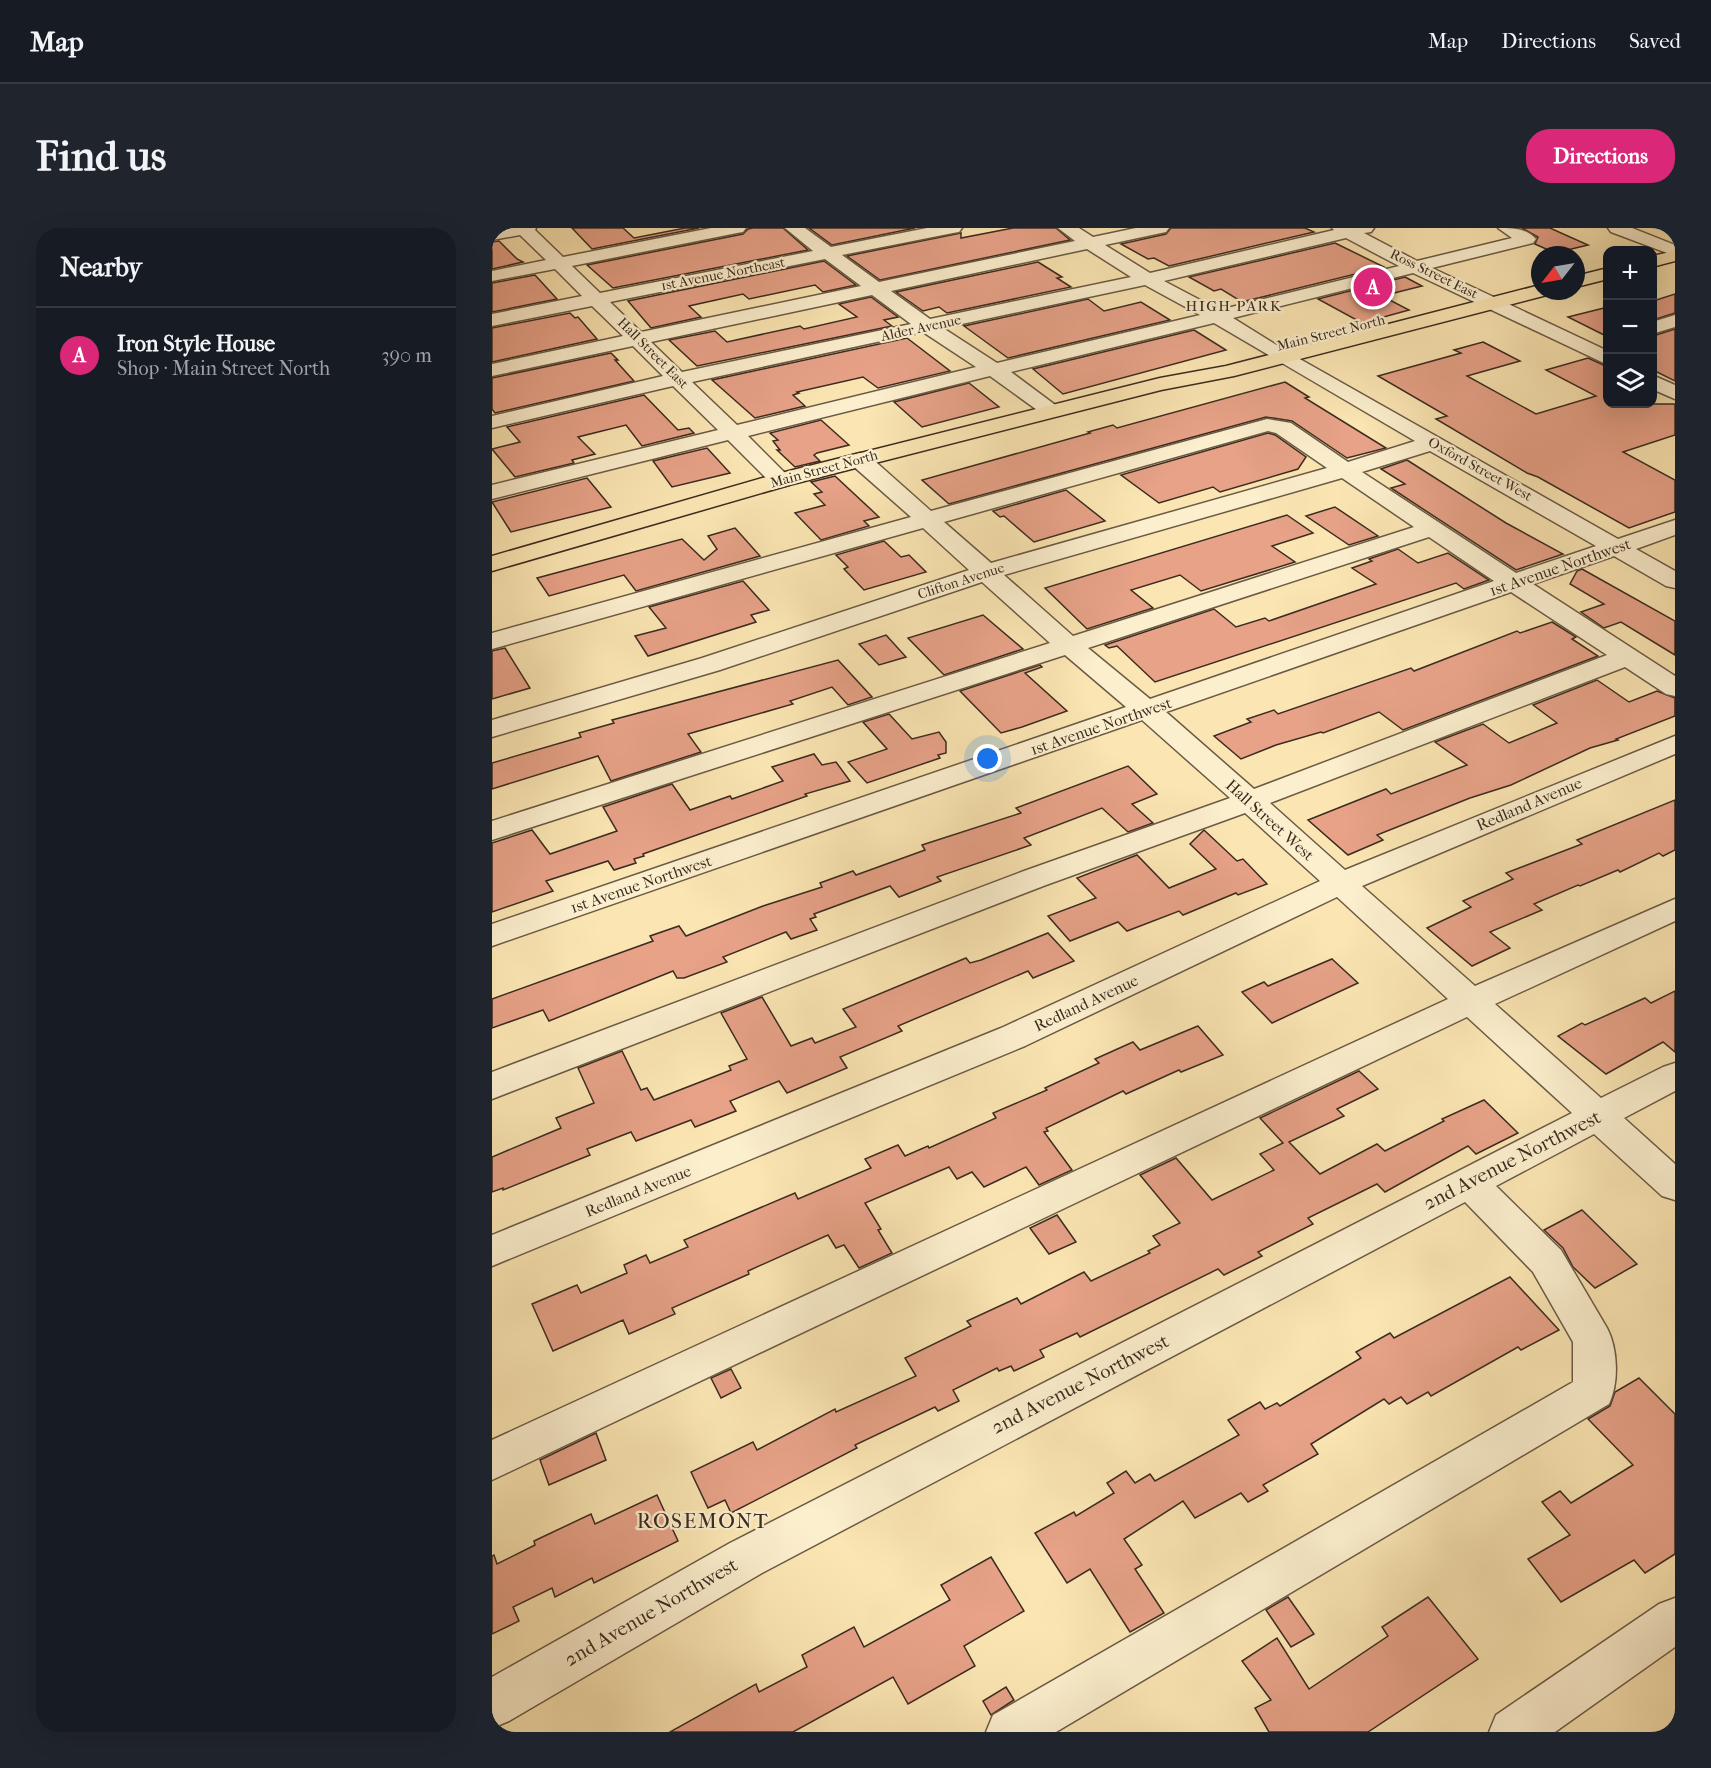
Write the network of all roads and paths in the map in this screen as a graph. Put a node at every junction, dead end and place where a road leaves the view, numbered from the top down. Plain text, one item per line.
1 (524, 228) edge
2 (737, 228) edge
3 (795, 228) edge
4 (953, 228) edge
5 (1067, 228) edge
6 (1160, 228) edge
7 (1507, 228) edge
8 (1617, 228) edge
9 (1352, 229) edge
10 (492, 235) edge
11 (1092, 243) junction
12 (1669, 250) edge
13 (827, 253) junction
14 (559, 263) junction
15 (1603, 264) edge
16 (1413, 266) junction
17 (1585, 269) edge
18 (1603, 274) edge
19 (492, 276) edge
20 (1147, 279) junction
21 (1585, 279) edge
22 (1531, 283) edge
23 (877, 289) junction
24 (1531, 292) edge
25 (598, 299) junction
26 (1486, 299) junction
27 (1216, 316) junction
28 (492, 320) edge
29 (1675, 321) edge
30 (928, 327) junction
31 (1657, 327) edge
32 (639, 339) junction
33 (1603, 341) edge
34 (1583, 347) junction
35 (1277, 353) junction
36 (1603, 357) edge
37 (993, 369) junction
38 (492, 370) edge
39 (678, 379) junction
40 (1657, 383) edge
41 (1675, 393) edge
42 (1051, 411) junction
43 (492, 422) edge
44 (734, 434) junction
45 (1432, 443) junction
46 (860, 460) junction
47 (1346, 470) junction
48 (781, 480) junction
49 (492, 492) edge
50 (927, 519) junction
51 (1675, 527) edge
52 (1431, 529) junction
53 (1618, 547) junction
54 (492, 564) edge
55 (987, 572) junction
56 (1675, 581) edge
57 (1517, 583) junction
58 (492, 641) edge
59 (1067, 644) junction
60 (1627, 657) junction
61 (1675, 688) edge
62 (1147, 710) junction
63 (492, 729) edge
64 (1675, 744) edge
65 (1250, 801) junction
66 (492, 831) edge
67 (1341, 883) junction
68 (1675, 909) edge
69 (492, 935) edge
70 (1470, 1002) junction
71 (1675, 1076) edge
72 (492, 1086) edge
73 (1596, 1116) junction
74 (1469, 1182) junction
75 (1675, 1186) edge
76 (492, 1251) edge
77 (492, 1461) edge
78 (1675, 1620) edge
79 (492, 1704) edge
80 (1010, 1732) edge
81 (1513, 1732) edge

1 - 10 street
1 - 14 street, Hall Street East
2 - 14 street
3 - 13 street
4 - 13 street, 1st Avenue Northeast
5 - 11 street, Oxford Street West
6 - 11 street
7 - 16 street
8 - 12 street
9 - 16 street, Ross Street East
9 - 20 street, Alder Avenue
11 - 20 street, Oxford Street West
11 - 23 street
13 - 23 street
13 - 25 street, 1st Avenue Northeast
14 - 19 street
14 - 25 street, Hall Street East
15 - 17 main road
16 - 26 street, Ross Street East
16 - 27 street
18 - 21 main road
20 - 27 street, Oxford Street West
20 - 30 street, Alder Avenue
22 - 26 main road, Main Street North
23 - 30 street
23 - 32 street
24 - 26 main road, Main Street North
25 - 28 street, 1st Avenue Northeast
25 - 32 street, Hall Street East
26 - 34 street, Ross Street East
26 - 35 main road, Main Street North
27 - 35 street, Oxford Street West
27 - 37 street
29 - 31 street
30 - 37 street
30 - 39 street, Alder Avenue
32 - 38 street
32 - 39 street, Hall Street East
33 - 34 street
34 - 36 street, Ross Street East
35 - 42 main road, Main Street North
35 - 45 street, Oxford Street West
37 - 42 street
37 - 44 street
39 - 43 street, Alder Avenue
39 - 44 street, Hall Street East
40 - 41 street
42 - 46 main road, Main Street North
44 - 48 street, Hall Street East
44 - 49 street
45 - 47 street, Clifton Avenue
45 - 53 street, Oxford Street West
46 - 48 main road, Main Street North
46 - 50 street, Hall Street West
47 - 50 street
47 - 52 street
47 - 55 street, Clifton Avenue
48 - 54 main road, Main Street North
50 - 55 street, Hall Street West
50 - 58 street
51 - 53 street, 1st Avenue Northwest
52 - 57 street
52 - 59 street
53 - 56 street, Oxford Street West
53 - 57 street, 1st Avenue Northwest
55 - 59 street, Hall Street West
55 - 63 street, Clifton Avenue
57 - 60 street
57 - 62 street, 1st Avenue Northwest
59 - 62 street, Hall Street West
59 - 66 street
60 - 61 street
60 - 65 street
62 - 65 street, Hall Street West
62 - 69 street, 1st Avenue Northwest
64 - 67 street, Redland Avenue
65 - 67 street, Hall Street West
65 - 72 street
67 - 70 street, Hall Street West
67 - 76 street, Redland Avenue
68 - 70 street
70 - 73 street, Hall Street West
70 - 77 street
71 - 73 street, 2nd Avenue Northwest
73 - 74 street, 2nd Avenue Northwest
73 - 75 street, Hall Street West
74 - 79 street, 2nd Avenue Northwest
74 - 80 street
78 - 81 street

